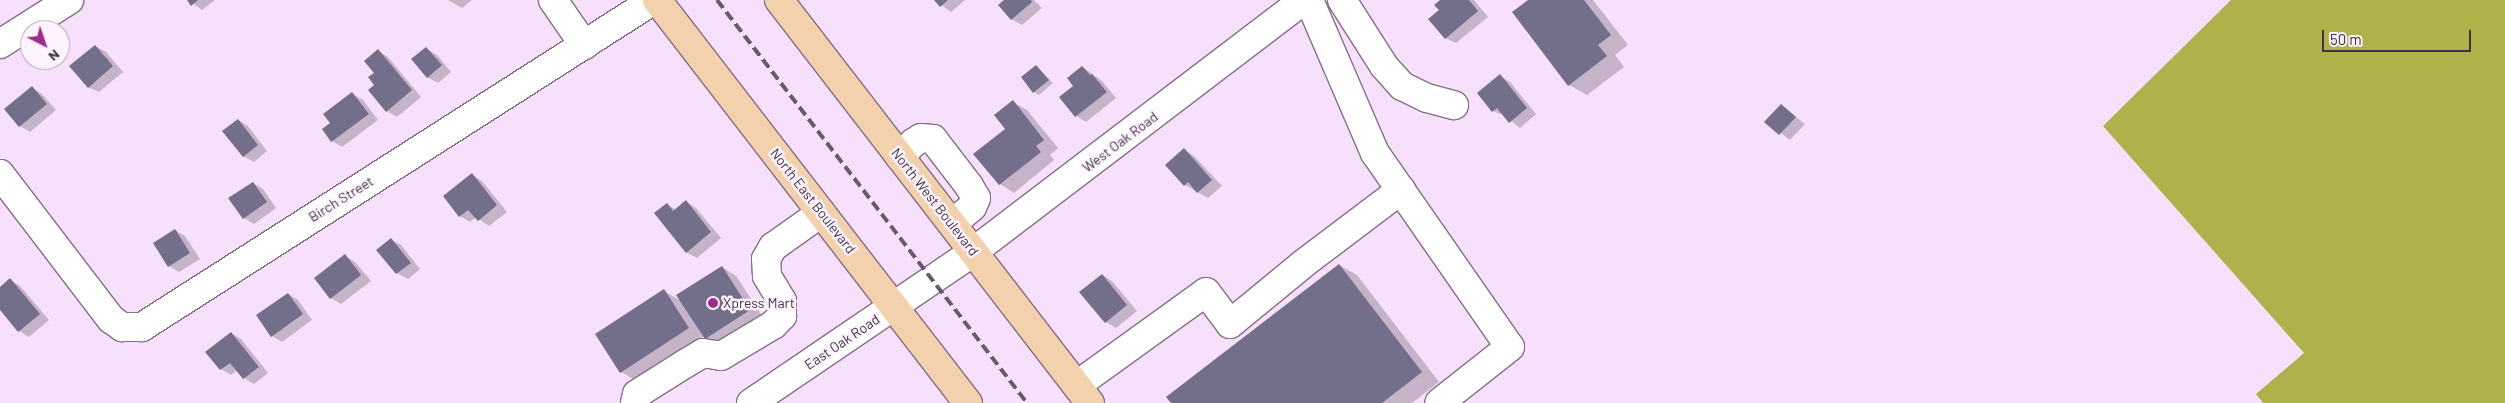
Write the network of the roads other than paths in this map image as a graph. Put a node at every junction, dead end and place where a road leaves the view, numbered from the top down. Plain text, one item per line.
1 (69, 0) edge
2 (553, 0) edge
3 (655, 0) edge
4 (781, 0) edge
5 (1304, 0) edge
6 (1309, 0) edge
7 (1342, 0) edge
8 (0, 44) edge
9 (584, 45) junction
10 (1454, 105) dead end
11 (900, 157) junction
12 (0, 174) edge
13 (1401, 190) junction
14 (822, 213) junction
15 (952, 224) junction
16 (973, 252) junction
17 (934, 280) joint
18 (894, 307) junction
19 (1084, 394) edge
20 (635, 403) edge
21 (751, 403) edge
22 (968, 403) edge
23 (1439, 403) edge

1 - 8 street
2 - 9 street
3 - 9 street, Birch Street
3 - 14 main road, North East Boulevard
4 - 11 main road, North West Boulevard
5 - 16 street, West Oak Road
6 - 13 street
7 - 10 street
9 - 12 street, Birch Street
11 - 15 main road, North West Boulevard
11 - 15 street
13 - 19 street
13 - 23 street
14 - 18 main road, North East Boulevard
14 - 20 street
15 - 16 main road, North West Boulevard
16 - 17 street, West Oak Road
16 - 19 main road, North West Boulevard
17 - 18 street, East Oak Road
18 - 21 street, East Oak Road
18 - 22 main road, North East Boulevard

